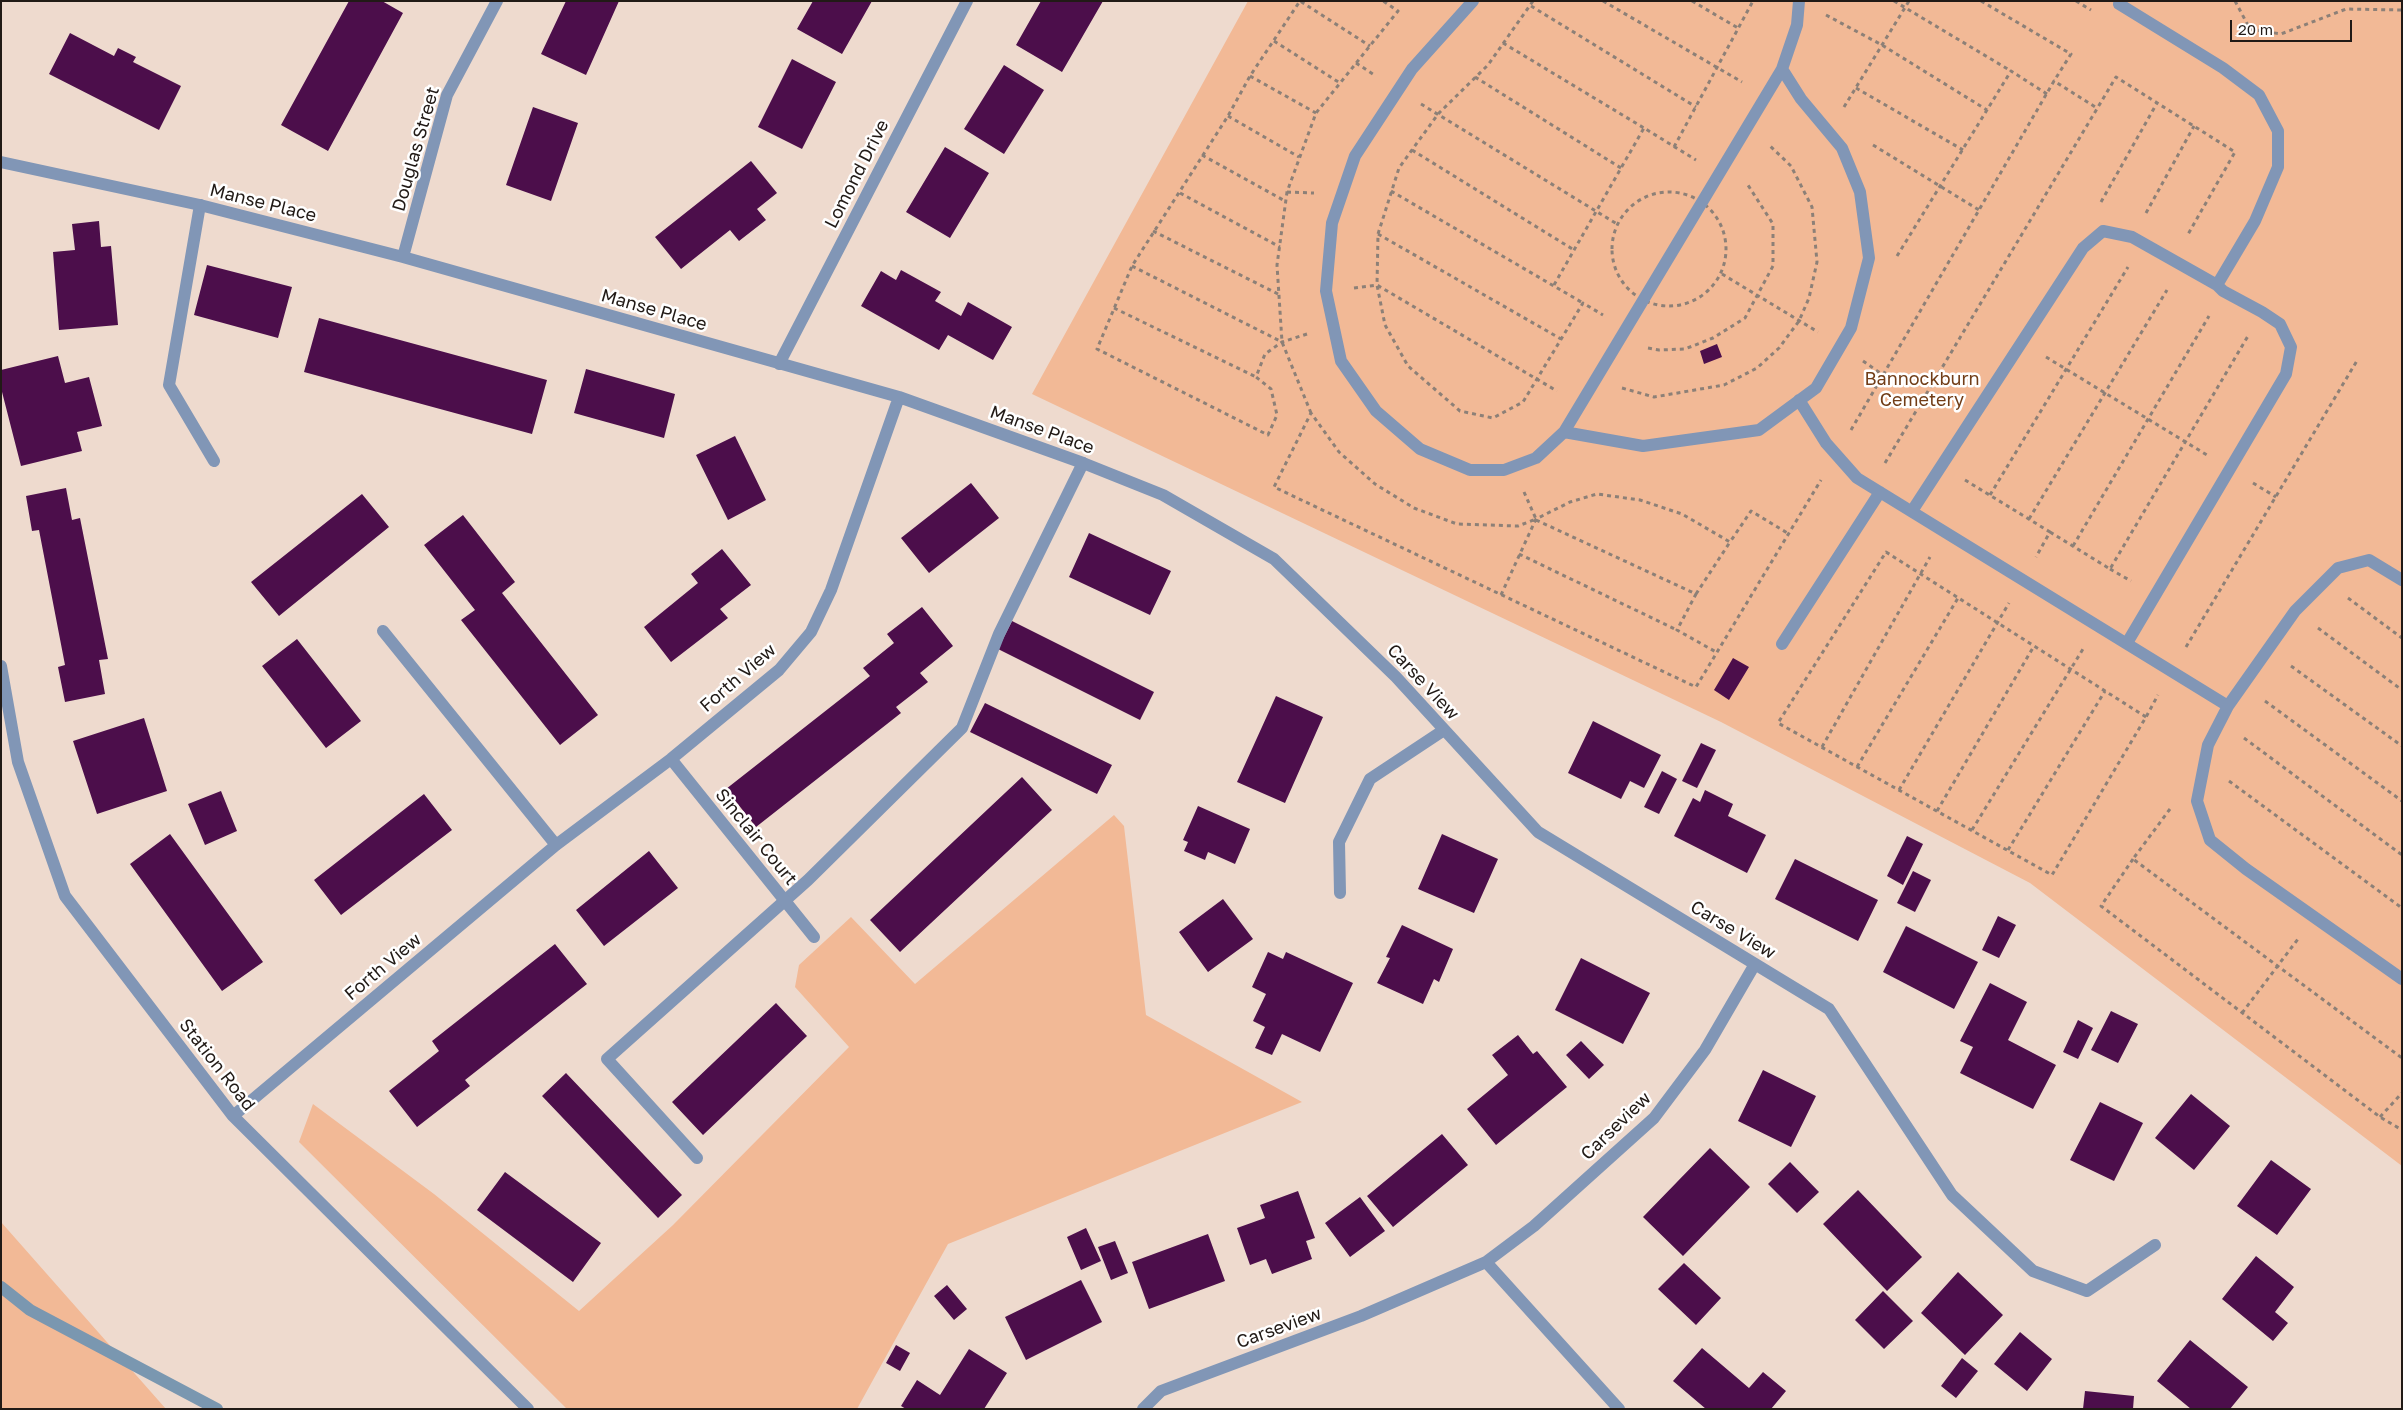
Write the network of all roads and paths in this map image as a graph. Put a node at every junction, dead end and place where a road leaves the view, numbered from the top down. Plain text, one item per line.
1 (497, 1) edge
2 (966, 1) edge
3 (1473, 1) edge
4 (1533, 1) edge
5 (1603, 1) edge
6 (1692, 1) edge
7 (1753, 1) edge
8 (1799, 1) edge
9 (1894, 1) edge
10 (1909, 1) edge
11 (1981, 1) edge
12 (2235, 1) edge
13 (2119, 4) dead end
14 (1531, 6) junction
15 (1904, 8) junction
16 (2402, 10) edge
17 (1824, 14) dead end
18 (1738, 28) junction
19 (1274, 41) junction
20 (1503, 43) junction
21 (1882, 45) junction
22 (1370, 46) dead end
23 (1356, 62) dead end
24 (1718, 68) junction
25 (1782, 69) junction
26 (2011, 71) junction
27 (1250, 76) junction
28 (1475, 77) junction
29 (2054, 80) dead end
30 (1340, 84) dead end
31 (1856, 88) junction
32 (1398, 91) junction
33 (2047, 94) dead end
34 (1766, 96) junction
35 (2157, 103) dead end
36 (1696, 107) junction
37 (1987, 110) junction
38 (1316, 113) dead end
39 (1438, 114) junction
40 (1228, 116) junction
41 (1749, 125) junction
42 (2194, 126) dead end
43 (1644, 128) junction
44 (1828, 132) junction
45 (1867, 142) dead end
46 (1674, 146) junction
47 (1412, 150) junction
48 (1963, 150) junction
49 (1202, 155) junction
50 (1300, 157) dead end
51 (1, 162) edge
52 (1726, 162) junction
53 (1621, 168) junction
54 (1719, 174) junction
55 (1940, 188) junction
56 (1392, 191) junction
57 (1180, 193) junction
58 (1285, 202) dead end
59 (200, 205) junction
60 (1979, 210) dead end
61 (1596, 212) junction
62 (1616, 224) dead end
63 (1153, 231) junction
64 (1378, 234) junction
65 (2094, 239) junction
66 (2137, 240) junction
67 (1280, 247) dead end
68 (1574, 250) junction
69 (403, 257) junction
70 (1896, 258) dead end
71 (1132, 266) junction
72 (2181, 266) junction
73 (1722, 274) dead end
74 (1377, 285) junction
75 (1554, 285) junction
76 (2220, 288) junction
77 (1326, 291) junction
78 (1280, 295) dead end
79 (1758, 296) junction
80 (1583, 303) junction
81 (1114, 308) junction
82 (2262, 312) junction
83 (1799, 320) junction
84 (1334, 326) junction
85 (1624, 332) junction
86 (1561, 339) junction
87 (1282, 342) junction
88 (2022, 342) junction
89 (1841, 346) junction
90 (2358, 360) dead end
91 (779, 364) junction
92 (2068, 370) junction
93 (1598, 376) junction
94 (1256, 377) junction
95 (1537, 379) junction
96 (2104, 393) junction
97 (899, 397) junction
98 (1799, 400) junction
99 (1580, 405) junction
100 (2148, 420) junction
101 (1564, 432) junction
102 (2185, 442) junction
103 (214, 461) dead end
104 (1083, 463) junction
105 (1941, 465) junction
106 (2230, 469) junction
107 (1880, 492) junction
108 (1990, 495) junction
109 (2276, 497) junction
110 (1912, 511) junction
111 (1536, 519) junction
112 (2029, 519) junction
113 (1945, 532) junction
114 (2050, 532) junction
115 (1789, 534) dead end
116 (1730, 542) junction
117 (2072, 546) junction
118 (1519, 554) junction
119 (1274, 559) joint
120 (1920, 574) junction
121 (2023, 580) junction
122 (2402, 580) edge
123 (2325, 582) junction
124 (1696, 594) junction
125 (1501, 595) dead end
126 (1958, 598) junction
127 (2295, 611) junction
128 (1998, 623) junction
129 (1677, 630) junction
130 (384, 631) dead end
131 (2402, 638) edge
132 (2127, 643) junction
133 (1782, 644) dead end
134 (2034, 646) junction
135 (2268, 649) junction
136 (1716, 652) dead end
137 (1, 666) edge
138 (2072, 670) junction
139 (2172, 671) junction
140 (2243, 685) junction
141 (2402, 690) edge
142 (2105, 691) junction
143 (2228, 706) junction
144 (2146, 716) junction
145 (2220, 721) junction
146 (1444, 730) junction
147 (2402, 746) edge
148 (1822, 747) junction
149 (671, 759) junction
150 (2205, 762) junction
151 (1857, 767) junction
152 (1899, 790) junction
153 (2402, 801) edge
154 (2172, 807) dead end
155 (1937, 811) junction
156 (1972, 830) junction
157 (556, 845) junction
158 (2008, 850) junction
159 (2402, 855) edge
160 (2133, 859) junction
161 (1340, 893) dead end
162 (785, 900) junction
163 (2402, 908) edge
164 (2314, 917) junction
165 (814, 937) dead end
166 (1755, 964) junction
167 (2278, 966) junction
168 (2402, 979) edge
169 (2242, 1013) junction
170 (2402, 1058) edge
171 (2402, 1093) edge
172 (233, 1116) junction
173 (2380, 1118) junction
174 (2402, 1130) edge
175 (697, 1158) dead end
176 (2155, 1244) dead end
177 (1486, 1262) junction
178 (528, 1409) edge
179 (1144, 1409) edge
180 (1619, 1409) edge

1 - 69 street, Douglas Street
2 - 91 street, Lomond Drive
3 - 32 street
4 - 14 path
5 - 24 path
6 - 18 path
7 - 18 path
8 - 25 street
9 - 15 path
10 - 15 path
11 - 29 path
12 - 16 path
13 - 76 street
14 - 20 path
14 - 36 path
15 - 21 path
15 - 26 path
17 - 21 path
18 - 24 path
19 - 22 path
19 - 27 path
19 - 30 path
20 - 28 path
20 - 43 path
21 - 31 path
21 - 37 path
23 - 32 path
24 - 34 path
24 - 36 path
25 - 34 street
25 - 44 street
26 - 33 path
26 - 37 path
27 - 38 path
27 - 40 path
28 - 39 path
28 - 53 path
31 - 44 path
31 - 48 path
32 - 39 path
32 - 77 street
34 - 41 street
35 - 65 path
36 - 46 path
37 - 48 path
39 - 47 path
39 - 61 path
40 - 49 path
40 - 50 path
41 - 52 street
41 - 83 path
42 - 66 path
43 - 46 path
43 - 53 path
44 - 89 street
45 - 55 path
46 - 54 path
47 - 56 path
47 - 68 path
48 - 55 path
49 - 57 path
49 - 58 path
51 - 59 street, Manse Place
52 - 54 street
52 - 79 path
53 - 61 path
54 - 85 street
55 - 60 path
55 - 70 path
56 - 64 path
56 - 75 path
57 - 63 path
57 - 67 path
59 - 69 street, Manse Place
59 - 103 street
61 - 62 path
61 - 68 path
63 - 71 path
63 - 78 path
64 - 74 path
64 - 86 path
65 - 66 street
65 - 88 street
66 - 72 street
66 - 92 path
68 - 75 path
69 - 91 street, Manse Place
71 - 81 path
71 - 87 path
72 - 76 street
72 - 96 path
73 - 79 path
74 - 77 path
74 - 95 path
74 - 95 path
75 - 80 path
76 - 82 street
76 - 100 path
77 - 84 street
79 - 83 path
79 - 85 path
80 - 85 path
80 - 86 path
81 - 94 path
81 - 94 path
82 - 102 path
82 - 106 street
83 - 89 path
83 - 93 path
84 - 87 path
84 - 101 street
85 - 93 street
86 - 95 path
87 - 94 path
88 - 92 path
88 - 105 street
89 - 98 street
90 - 109 path
91 - 97 street, Manse Place
92 - 96 path
92 - 108 path
93 - 99 street
95 - 99 path
96 - 100 path
96 - 112 path
97 - 104 street, Manse Place
97 - 149 street, Forth View
98 - 101 street
98 - 107 street
99 - 101 street
100 - 102 path
100 - 117 path
102 - 106 path
102 - 117 path
104 - 119 street, Manse Place
104 - 162 street
105 - 108 path
105 - 110 street
106 - 109 path
106 - 132 street
107 - 110 street
107 - 133 street
108 - 112 path
109 - 139 path
110 - 113 street
111 - 116 path
111 - 118 path
111 - 124 path
112 - 114 path
113 - 120 path
113 - 121 street
114 - 117 path
114 - 121 path
115 - 116 path
116 - 124 path
118 - 125 path
118 - 129 path
119 - 146 street, Carse View
120 - 126 path
120 - 148 path
120 - 148 path
121 - 128 path
121 - 132 street
122 - 123 street
123 - 127 street
123 - 131 path
124 - 129 path
126 - 128 path
126 - 151 path
127 - 135 street
127 - 141 path
128 - 134 path
128 - 152 path
129 - 136 path
130 - 157 street
132 - 139 street
134 - 138 path
134 - 155 path
135 - 140 street
135 - 147 path
137 - 172 street, Station Road
138 - 142 path
138 - 156 path
139 - 143 street
139 - 144 path
140 - 143 street
140 - 153 path
142 - 144 path
142 - 158 path
143 - 145 street
144 - 158 path
145 - 150 street
145 - 159 path
146 - 161 street
146 - 166 street, Carse View
148 - 151 path
149 - 157 street, Forth View
149 - 162 street, Sinclair Court
150 - 163 path
150 - 164 street
151 - 152 path
152 - 155 path
154 - 160 path
155 - 156 path
156 - 158 path
157 - 172 street, Forth View
160 - 167 path
160 - 169 path
162 - 165 street, Sinclair Court
162 - 175 street
164 - 167 path
164 - 168 street
166 - 176 street, Carse View
166 - 177 street, Carseview
167 - 169 path
167 - 170 path
169 - 173 path
171 - 173 path
172 - 178 street, Station Road
173 - 174 path
177 - 179 street, Carseview
177 - 180 street

